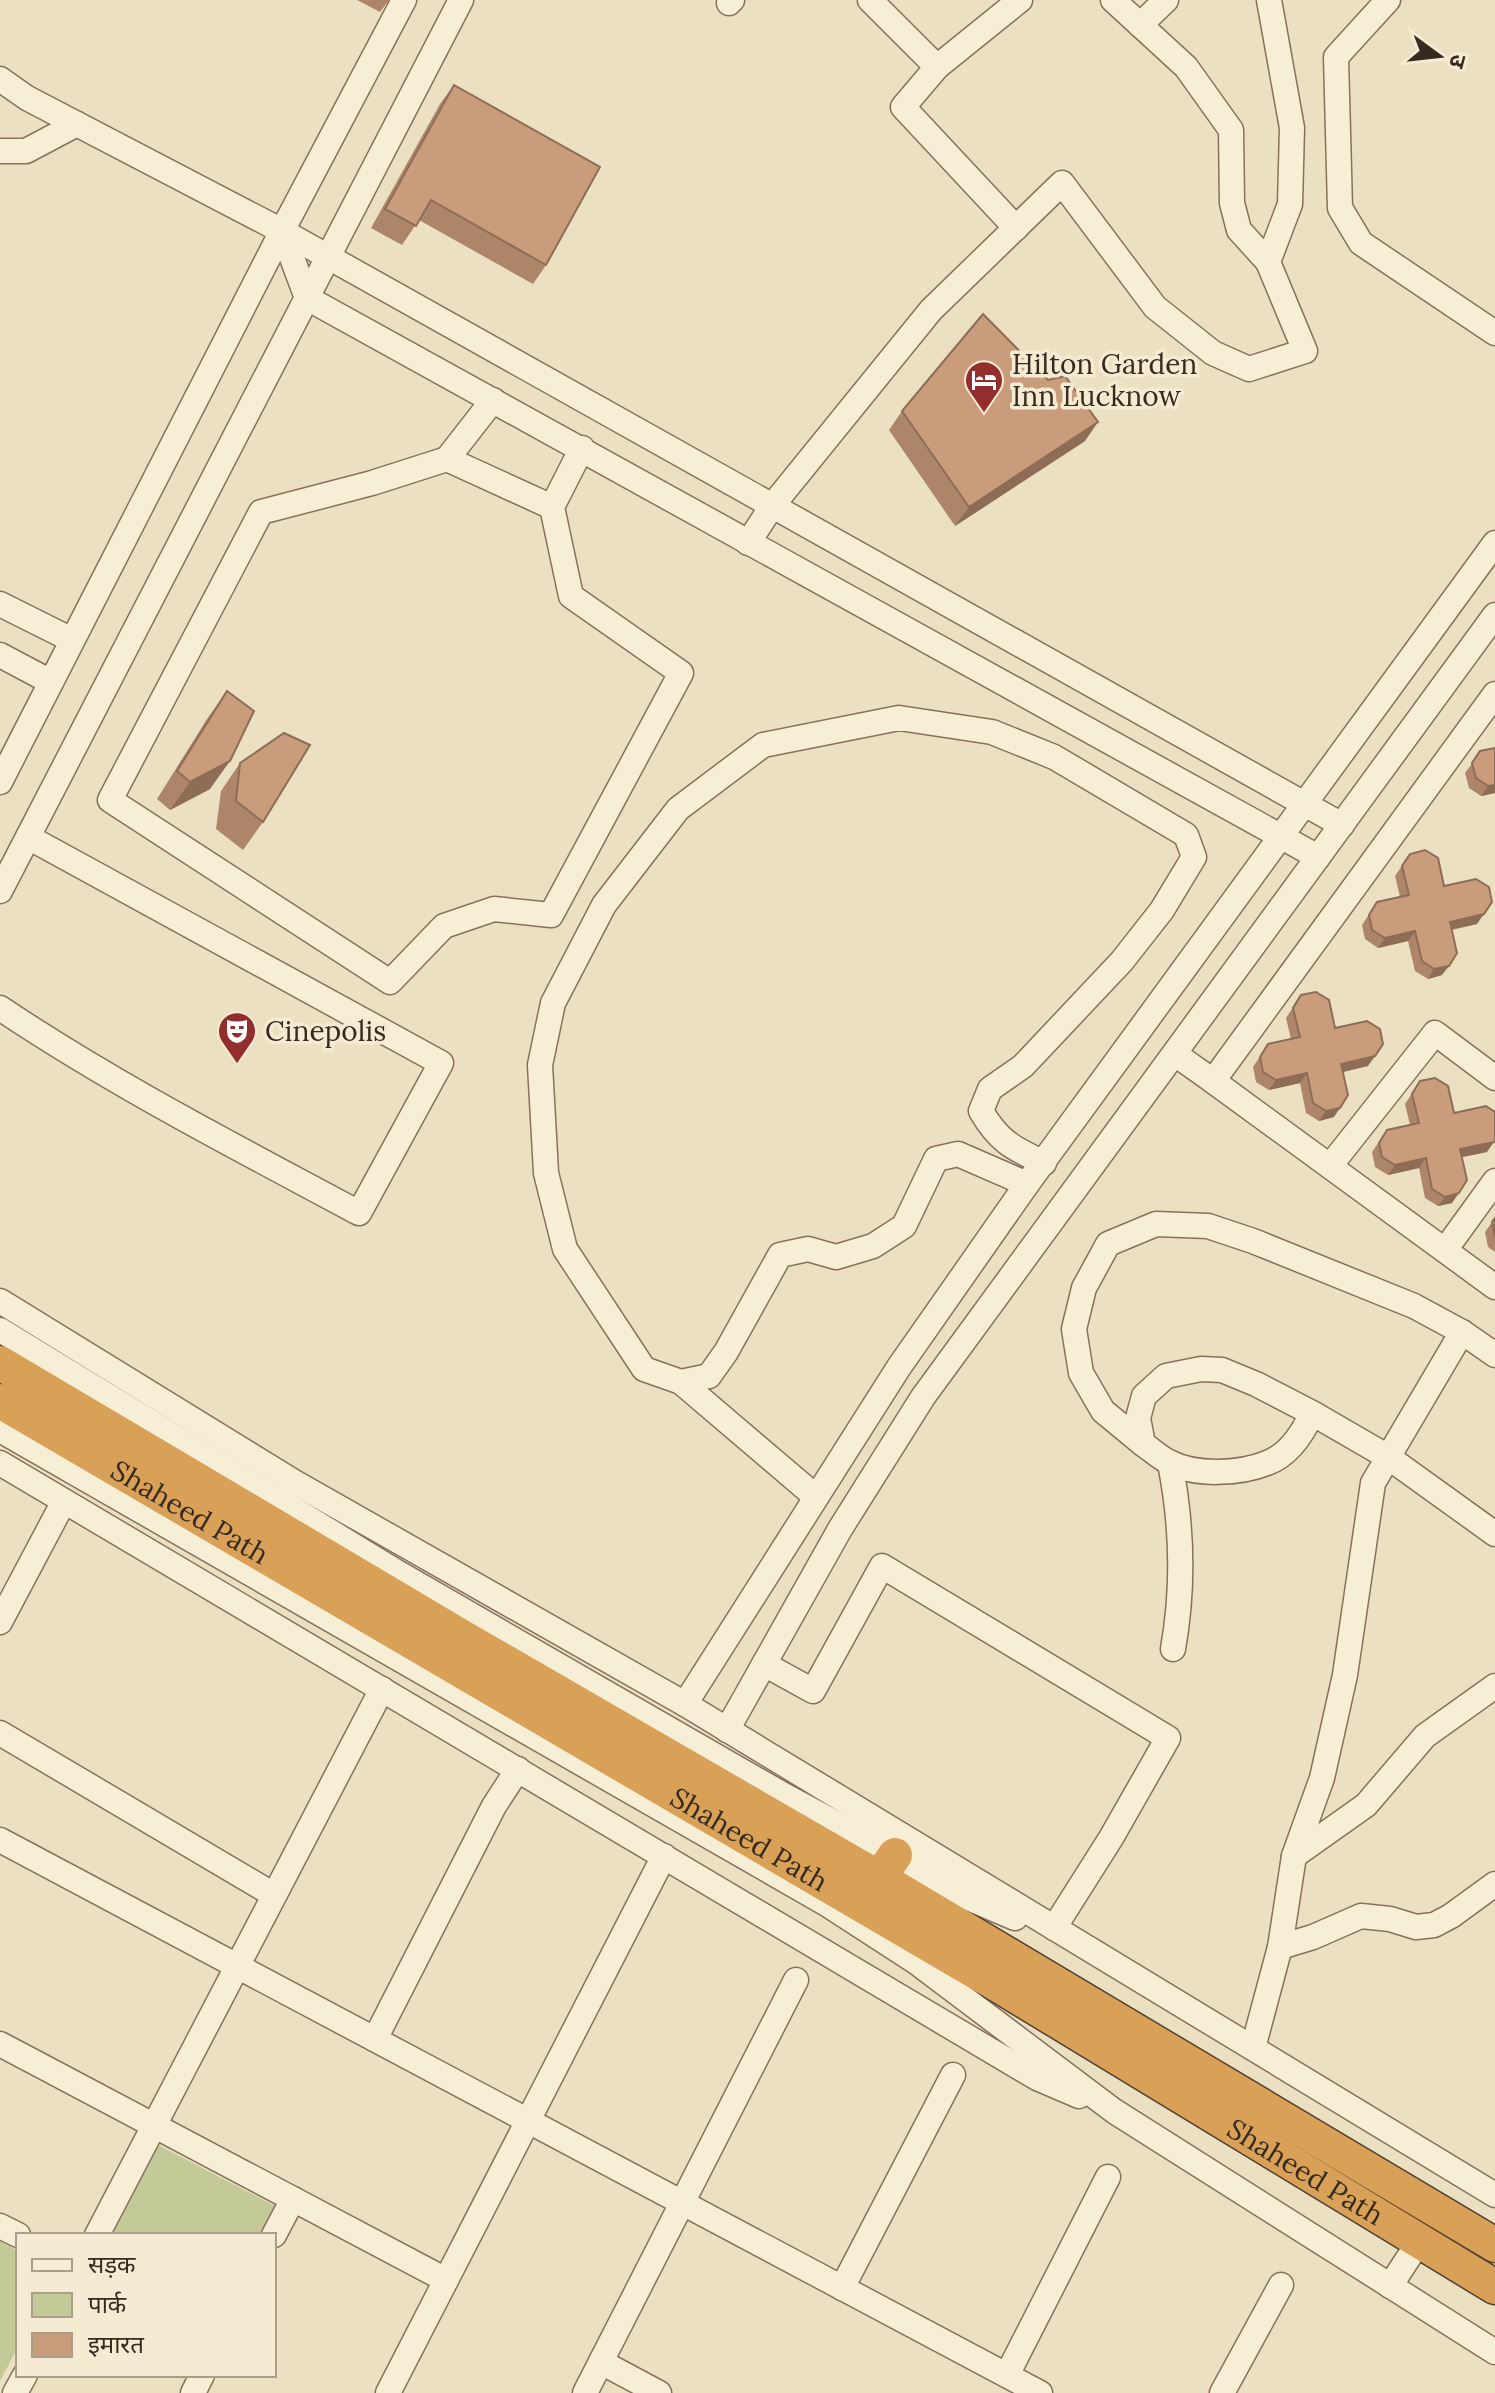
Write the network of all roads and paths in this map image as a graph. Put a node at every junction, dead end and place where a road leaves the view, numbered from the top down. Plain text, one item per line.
1 (404, 0) edge
2 (461, 0) edge
3 (870, 0) edge
4 (1020, 0) edge
5 (1113, 0) edge
6 (1166, 0) edge
7 (1269, 0) edge
8 (1388, 0) edge
9 (1140, 25) junction
10 (937, 67) junction
11 (0, 79) edge
12 (77, 124) junction
13 (0, 151) edge
14 (1016, 228) junction
15 (282, 231) junction
16 (328, 257) junction
17 (1268, 262) junction
18 (307, 298) junction
19 (1495, 333) edge
20 (493, 400) junction
21 (582, 448) junction
22 (447, 459) junction
23 (772, 506) junction
24 (552, 507) junction
25 (748, 543) junction
26 (1495, 543) edge
27 (0, 604) edge
28 (1495, 615) edge
29 (72, 640) junction
30 (1487, 643) edge
31 (0, 655) edge
32 (51, 682) junction
33 (1495, 694) edge
34 (0, 782) edge
35 (1304, 804) junction
36 (1342, 825) junction
37 (1281, 836) junction
38 (28, 837) junction
39 (1318, 857) junction
40 (0, 891) edge
41 (0, 1008) edge
42 (1175, 1054) junction
43 (1495, 1078) edge
44 (1213, 1081) junction
45 (1044, 1163) junction
46 (1330, 1166) junction
47 (1495, 1181) edge
48 (1027, 1184) junction
49 (1445, 1250) junction
50 (1495, 1287) edge
51 (0, 1301) edge
52 (0, 1330) edge
53 (1462, 1332) junction
54 (1495, 1355) edge
55 (0, 1363) edge
56 (681, 1382) junction
57 (0, 1401) edge
58 (1312, 1413) junction
59 (0, 1430) edge
60 (1143, 1444) junction
61 (1388, 1457) junction
62 (0, 1463) edge
63 (1170, 1463) junction
64 (816, 1497) junction
65 (63, 1503) junction
66 (1495, 1534) edge
67 (0, 1622) edge
68 (1173, 1649) dead end
69 (764, 1664) junction
70 (1495, 1686) edge
71 (382, 1689) junction
72 (685, 1704) junction
73 (727, 1730) junction
74 (0, 1733) edge
75 (518, 1769) junction
76 (0, 1840) edge
77 (744, 1847) junction
78 (664, 1856) junction
79 (1294, 1856) junction
80 (887, 1867) junction
81 (1495, 1884) edge
82 (274, 1895) junction
83 (1054, 1928) junction
84 (1280, 1947) junction
85 (1096, 1953) junction
86 (905, 1955) junction
87 (238, 1966) junction
88 (796, 1980) dead end
89 (886, 1988) junction
90 (375, 2039) junction
91 (0, 2044) edge
92 (1253, 2048) junction
93 (953, 2075) dead end
94 (1114, 2111) junction
95 (528, 2120) junction
96 (154, 2126) junction
97 (1108, 2177) dead end
98 (1495, 2195) edge
99 (293, 2199) junction
100 (682, 2202) junction
101 (98, 2233) edge
102 (275, 2233) edge
103 (1495, 2245) edge
104 (1411, 2254) dead end
105 (446, 2280) junction
106 (1281, 2285) dead end
107 (1390, 2286) junction
108 (1495, 2287) edge
109 (842, 2288) junction
110 (1495, 2352) edge
111 (601, 2362) junction
112 (1007, 2375) junction
113 (388, 2393) edge
114 (585, 2393) edge
115 (659, 2393) edge
116 (1040, 2393) edge
117 (1222, 2393) edge

1 - 15 street
2 - 16 street
3 - 10 street
4 - 10 street
5 - 9 street
6 - 9 street
7 - 17 street
8 - 19 street
9 - 17 street
10 - 14 street
11 - 12 street
12 - 13 street
12 - 15 street
14 - 17 street
14 - 23 street
15 - 16 street
15 - 18 street
15 - 29 street
16 - 18 street
16 - 23 street
18 - 20 street
18 - 38 street
20 - 21 street
20 - 22 street
21 - 24 street
21 - 25 street
22 - 24 street
22 - 24 street
23 - 25 street
23 - 35 street
25 - 37 street
26 - 35 street
27 - 29 street
28 - 30 street
29 - 32 street
30 - 36 street
31 - 32 street
32 - 34 street
33 - 44 street
35 - 36 street
35 - 37 street
36 - 39 street
37 - 39 street
37 - 45 street
38 - 40 street
38 - 41 street
39 - 42 street
42 - 44 street
42 - 69 street
43 - 46 street
44 - 46 street
45 - 48 street
45 - 56 street
46 - 49 street
47 - 49 street
48 - 56 street
48 - 64 street
49 - 50 street
51 - 72 street
52 - 80 street
53 - 54 street
53 - 60 street
53 - 61 street
55 - 80 highway, Shaheed Path
56 - 64 street
57 - 77 highway, Shaheed Path
58 - 60 street
58 - 61 street
58 - 63 street
59 - 77 street
60 - 63 street
61 - 66 street
61 - 79 street
62 - 65 street
63 - 68 street
64 - 72 street
65 - 67 street
65 - 71 street
69 - 73 street
69 - 83 street
70 - 79 street
71 - 75 street
71 - 82 street
72 - 73 street
73 - 83 street
74 - 82 street
75 - 78 street
75 - 90 street
76 - 87 street
77 - 86 street
77 - 108 highway, Shaheed Path
78 - 89 street
78 - 95 street
79 - 84 street
80 - 85 street
80 - 103 highway, Shaheed Path
81 - 84 street
82 - 87 street
83 - 85 street
84 - 92 street
85 - 92 street
86 - 89 street
86 - 94 street
87 - 90 street
87 - 96 street
88 - 100 street
89 - 94 street
90 - 95 street
91 - 96 street
92 - 98 street
93 - 109 street
94 - 107 street
95 - 100 street
95 - 105 street
96 - 99 street
96 - 101 street
97 - 112 street
99 - 102 street
99 - 105 street
100 - 109 street
100 - 111 street
104 - 107 street
105 - 113 street
106 - 117 street
107 - 110 street
109 - 112 street
111 - 114 street
111 - 115 street
112 - 116 street

